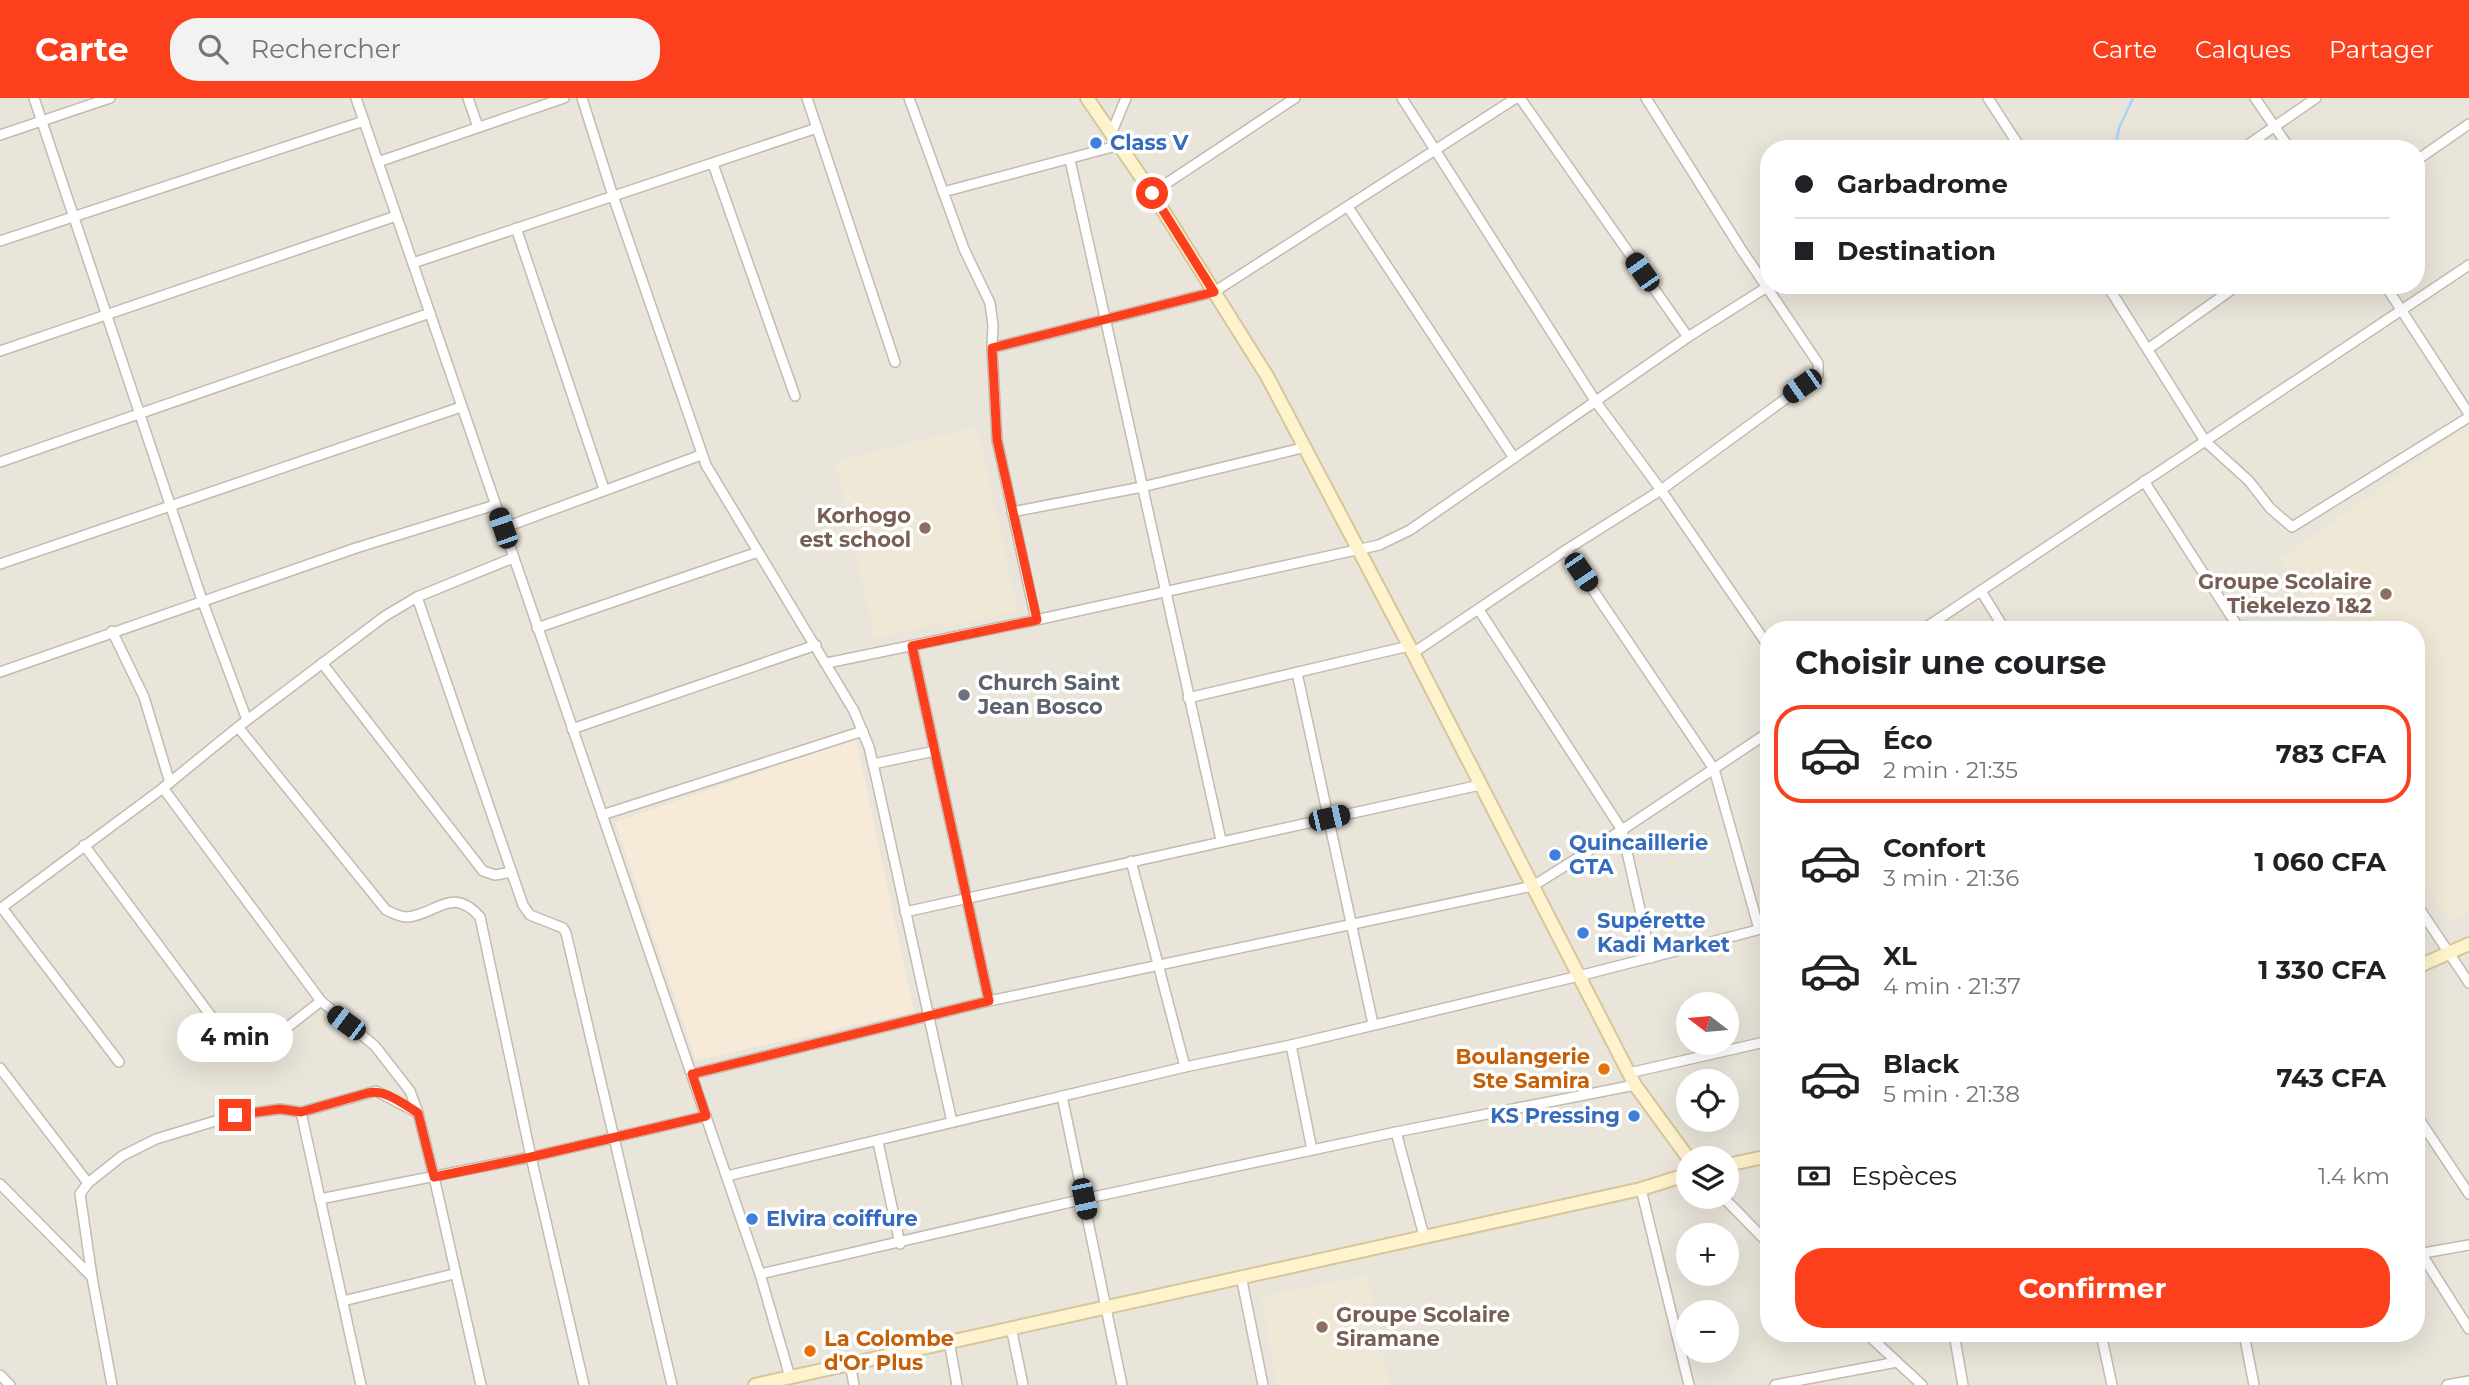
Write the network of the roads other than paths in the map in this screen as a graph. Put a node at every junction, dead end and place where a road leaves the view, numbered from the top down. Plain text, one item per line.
1 (34, 98) edge
2 (110, 98) edge
3 (356, 98) edge
4 (468, 98) edge
5 (564, 98) edge
6 (582, 98) edge
7 (807, 98) edge
8 (909, 98) edge
9 (1087, 98) edge
10 (1125, 98) edge
11 (1295, 98) edge
12 (1402, 98) edge
13 (1518, 98) edge
14 (1646, 98) edge
15 (1988, 98) edge
16 (2255, 98) edge
17 (2316, 98) edge
18 (43, 121) junction
19 (364, 121) junction
20 (2469, 124) edge
21 (2274, 126) junction
22 (478, 127) junction
23 (817, 128) junction
24 (1111, 134) junction
25 (0, 135) edge
26 (2015, 140) edge
27 (2255, 140) edge
28 (2284, 140) edge
29 (1120, 145) junction
30 (1436, 150) junction
31 (2425, 154) edge
32 (1070, 160) junction
33 (378, 162) junction
34 (713, 164) junction
35 (943, 192) junction
36 (1152, 193) junction
37 (612, 196) junction
38 (1348, 207) junction
39 (74, 215) junction
40 (396, 216) junction
41 (516, 228) junction
42 (0, 241) edge
43 (413, 263) junction
44 (2469, 265) edge
45 (1760, 276) edge
46 (1760, 291) edge
47 (1214, 292) junction
48 (1772, 294) edge
49 (2113, 294) edge
50 (2225, 294) edge
51 (2391, 294) edge
52 (2425, 294) edge
53 (2425, 294) edge
54 (2402, 309) junction
55 (430, 313) junction
56 (107, 314) junction
57 (1105, 320) junction
58 (1688, 337) junction
59 (992, 348) junction
60 (2148, 349) junction
61 (0, 351) edge
62 (895, 362) dead end
63 (795, 396) dead end
64 (1596, 402) junction
65 (461, 407) junction
66 (140, 414) junction
67 (2469, 416) edge
68 (2205, 441) junction
69 (1306, 447) junction
70 (701, 455) junction
71 (1514, 458) junction
72 (0, 462) edge
73 (2144, 481) junction
74 (1142, 487) junction
75 (604, 489) junction
76 (1661, 490) junction
77 (495, 505) junction
78 (171, 506) junction
79 (1012, 512) junction
80 (503, 528) junction
81 (1359, 550) junction
82 (1566, 550) junction
83 (758, 552) junction
84 (513, 558) junction
85 (0, 564) edge
86 (1980, 591) junction
87 (1164, 592) junction
88 (417, 597) junction
89 (202, 600) junction
90 (1479, 610) junction
91 (1037, 620) junction
92 (1935, 621) edge
93 (1999, 621) edge
94 (2234, 621) edge
95 (537, 628) junction
96 (112, 631) junction
97 (1760, 634) edge
98 (816, 645) junction
99 (912, 646) junction
100 (1411, 649) junction
101 (322, 663) junction
102 (827, 663) junction
103 (0, 672) edge
104 (1297, 673) junction
105 (1188, 698) junction
106 (247, 720) junction
107 (238, 727) junction
108 (572, 729) junction
109 (863, 731) junction
110 (1760, 738) edge
111 (935, 751) junction
112 (873, 764) junction
113 (1714, 769) junction
114 (167, 785) junction
115 (1480, 785) junction
116 (602, 815) junction
117 (1329, 818) junction
118 (1622, 830) junction
119 (1221, 840) junction
120 (84, 845) junction
121 (1131, 861) junction
122 (512, 872) junction
123 (1533, 886) junction
124 (968, 897) junction
125 (1, 908) edge
126 (905, 912) junction
127 (2425, 917) edge
128 (1350, 925) junction
129 (1759, 929) joint
130 (2469, 944) edge
131 (2448, 953) junction
132 (1651, 958) junction
133 (2425, 963) edge
134 (1158, 964) junction
135 (1579, 976) junction
136 (2469, 983) edge
137 (321, 1001) junction
138 (989, 1001) junction
139 (928, 1016) junction
140 (1373, 1024) junction
141 (1760, 1043) edge
142 (1291, 1045) junction
143 (119, 1062) dead end
144 (1185, 1067) junction
145 (0, 1068) edge
146 (692, 1074) junction
147 (1632, 1079) junction
148 (1062, 1096) junction
149 (301, 1112) junction
150 (418, 1113) junction
151 (706, 1116) junction
152 (953, 1122) junction
153 (2425, 1128) edge
154 (1396, 1132) junction
155 (615, 1137) junction
156 (878, 1142) junction
157 (1680, 1146) edge
158 (1312, 1150) junction
159 (531, 1157) junction
160 (1760, 1158) edge
161 (1739, 1162) edge
162 (727, 1176) junction
163 (434, 1177) junction
164 (1676, 1178) edge
165 (88, 1183) junction
166 (0, 1185) edge
167 (1641, 1189) junction
168 (2469, 1194) edge
169 (320, 1199) junction
170 (1084, 1199) junction
171 (1735, 1209) edge
172 (1760, 1235) edge
173 (1424, 1236) junction
174 (900, 1244) junction
175 (2469, 1245) edge
176 (2425, 1251) edge
177 (2425, 1261) edge
178 (454, 1273) junction
179 (761, 1274) junction
180 (1241, 1276) junction
181 (92, 1277) junction
182 (343, 1301) junction
183 (1107, 1306) junction
184 (1011, 1327) junction
185 (2469, 1329) edge
186 (948, 1342) junction
187 (1876, 1342) edge
188 (1955, 1342) edge
189 (2103, 1342) edge
190 (2246, 1342) edge
191 (1897, 1362) junction
192 (850, 1364) junction
193 (0, 1375) edge
194 (790, 1377) junction
195 (2469, 1381) edge
196 (10, 1385) edge
197 (112, 1385) edge
198 (361, 1385) edge
199 (481, 1385) edge
200 (583, 1385) edge
201 (672, 1385) edge
202 (755, 1385) edge
203 (854, 1385) edge
204 (957, 1385) edge
205 (1023, 1385) edge
206 (1122, 1385) edge
207 (1263, 1385) edge
208 (1689, 1385) edge
209 (1775, 1385) edge
210 (1922, 1385) edge
211 (1963, 1385) edge
212 (2112, 1385) edge
213 (2254, 1385) edge
214 (2447, 1385) edge

1 - 18 street
2 - 18 street
3 - 19 street
4 - 22 street
5 - 22 street
6 - 37 street
7 - 23 street
8 - 35 street
9 - 24 street
10 - 24 street
11 - 36 street
12 - 30 street
13 - 30 street
13 - 58 street
14 - 45 street
15 - 26 street
16 - 21 street
17 - 21 street
18 - 25 street
18 - 39 street
19 - 33 street
19 - 39 street
20 - 31 street
21 - 27 street
21 - 28 street
22 - 33 street
23 - 34 street
23 - 62 street
24 - 29 street
29 - 32 street
29 - 36 street
30 - 38 street
30 - 64 street
32 - 35 street
32 - 57 street
33 - 40 street
34 - 37 street
34 - 63 street
35 - 59 street
36 - 47 street
37 - 41 street
37 - 70 street
38 - 47 street
38 - 71 street
39 - 42 street
39 - 56 street
40 - 43 street
40 - 56 street
41 - 43 street
41 - 75 street
43 - 55 street
44 - 52 street
46 - 58 street
47 - 57 street
47 - 69 street
48 - 76 street
49 - 60 street
50 - 60 street
51 - 54 street
53 - 54 street
54 - 67 street
54 - 68 street
55 - 65 street
55 - 66 street
56 - 61 street
56 - 66 street
57 - 59 street
57 - 74 street
58 - 64 street
59 - 79 street
60 - 68 street
64 - 71 street
64 - 76 street
65 - 77 street
65 - 78 street
66 - 72 street
66 - 78 street
67 - 68 street
68 - 73 street
69 - 74 street
69 - 81 street
70 - 75 street
70 - 83 street
71 - 81 street
73 - 86 street
73 - 94 street
74 - 79 street
74 - 87 street
75 - 80 street
76 - 82 street
76 - 97 street
77 - 80 street
77 - 89 street
78 - 85 street
78 - 89 street
79 - 91 street
80 - 84 street
81 - 87 street
81 - 100 street
82 - 90 street
82 - 113 street
83 - 95 street
83 - 98 street
84 - 88 street
84 - 95 street
86 - 92 street
86 - 93 street
87 - 91 street
87 - 105 street
88 - 101 street
88 - 122 street
89 - 96 street
89 - 106 street
90 - 100 street
90 - 118 street
91 - 99 street
95 - 108 street
96 - 103 street
96 - 114 street
98 - 102 street
98 - 108 street
99 - 102 street
99 - 111 street
100 - 104 street
100 - 115 street
101 - 106 street
101 - 122 street
102 - 109 street
104 - 105 street
104 - 117 street
105 - 119 street
106 - 107 street
107 - 114 street
107 - 159 street
108 - 116 street
109 - 112 street
109 - 116 street
110 - 113 street
111 - 112 street
111 - 124 street
112 - 126 street
113 - 118 street
113 - 129 street
114 - 120 street
114 - 137 street
115 - 117 street
115 - 123 street
116 - 146 street
117 - 119 street
117 - 128 street
118 - 123 street
118 - 132 street
119 - 121 street
120 - 125 street
120 - 137 street
121 - 124 street
121 - 134 street
122 - 155 street
123 - 128 street
123 - 135 street
124 - 126 street
124 - 138 street
125 - 143 street
126 - 139 street
127 - 131 street
128 - 134 street
128 - 140 street
129 - 132 street
130 - 131 street
131 - 133 street
131 - 136 street
132 - 135 street
134 - 138 street
134 - 144 street
135 - 140 street
135 - 147 street
137 - 150 street
138 - 139 street
139 - 146 street
139 - 152 street
140 - 142 street
141 - 147 street
142 - 144 street
142 - 158 street
144 - 148 street
145 - 165 street
146 - 151 street
147 - 154 street
147 - 157 street
148 - 152 street
148 - 170 street
149 - 150 street
149 - 165 street
149 - 169 street
150 - 163 street
151 - 155 street
151 - 162 street
152 - 156 street
153 - 168 street
154 - 158 street
154 - 173 street
155 - 159 street
155 - 201 street
156 - 162 street
156 - 174 street
158 - 170 street
159 - 163 street
159 - 200 street
160 - 161 street
162 - 179 street
163 - 169 street
163 - 178 street
164 - 167 street
165 - 181 street
166 - 181 street
167 - 173 street
167 - 208 street
169 - 182 street
170 - 174 street
170 - 183 street
171 - 172 street
173 - 180 street
174 - 179 street
175 - 176 street
177 - 185 street
178 - 182 street
178 - 199 street
179 - 194 street
180 - 183 street
180 - 207 street
181 - 197 street
182 - 198 street
183 - 184 street
183 - 206 street
184 - 186 street
184 - 205 street
186 - 192 street
186 - 204 street
187 - 191 street
188 - 211 street
189 - 212 street
190 - 213 street
191 - 209 street
191 - 210 street
192 - 194 street
192 - 203 street
193 - 196 street
194 - 202 street
195 - 214 street

